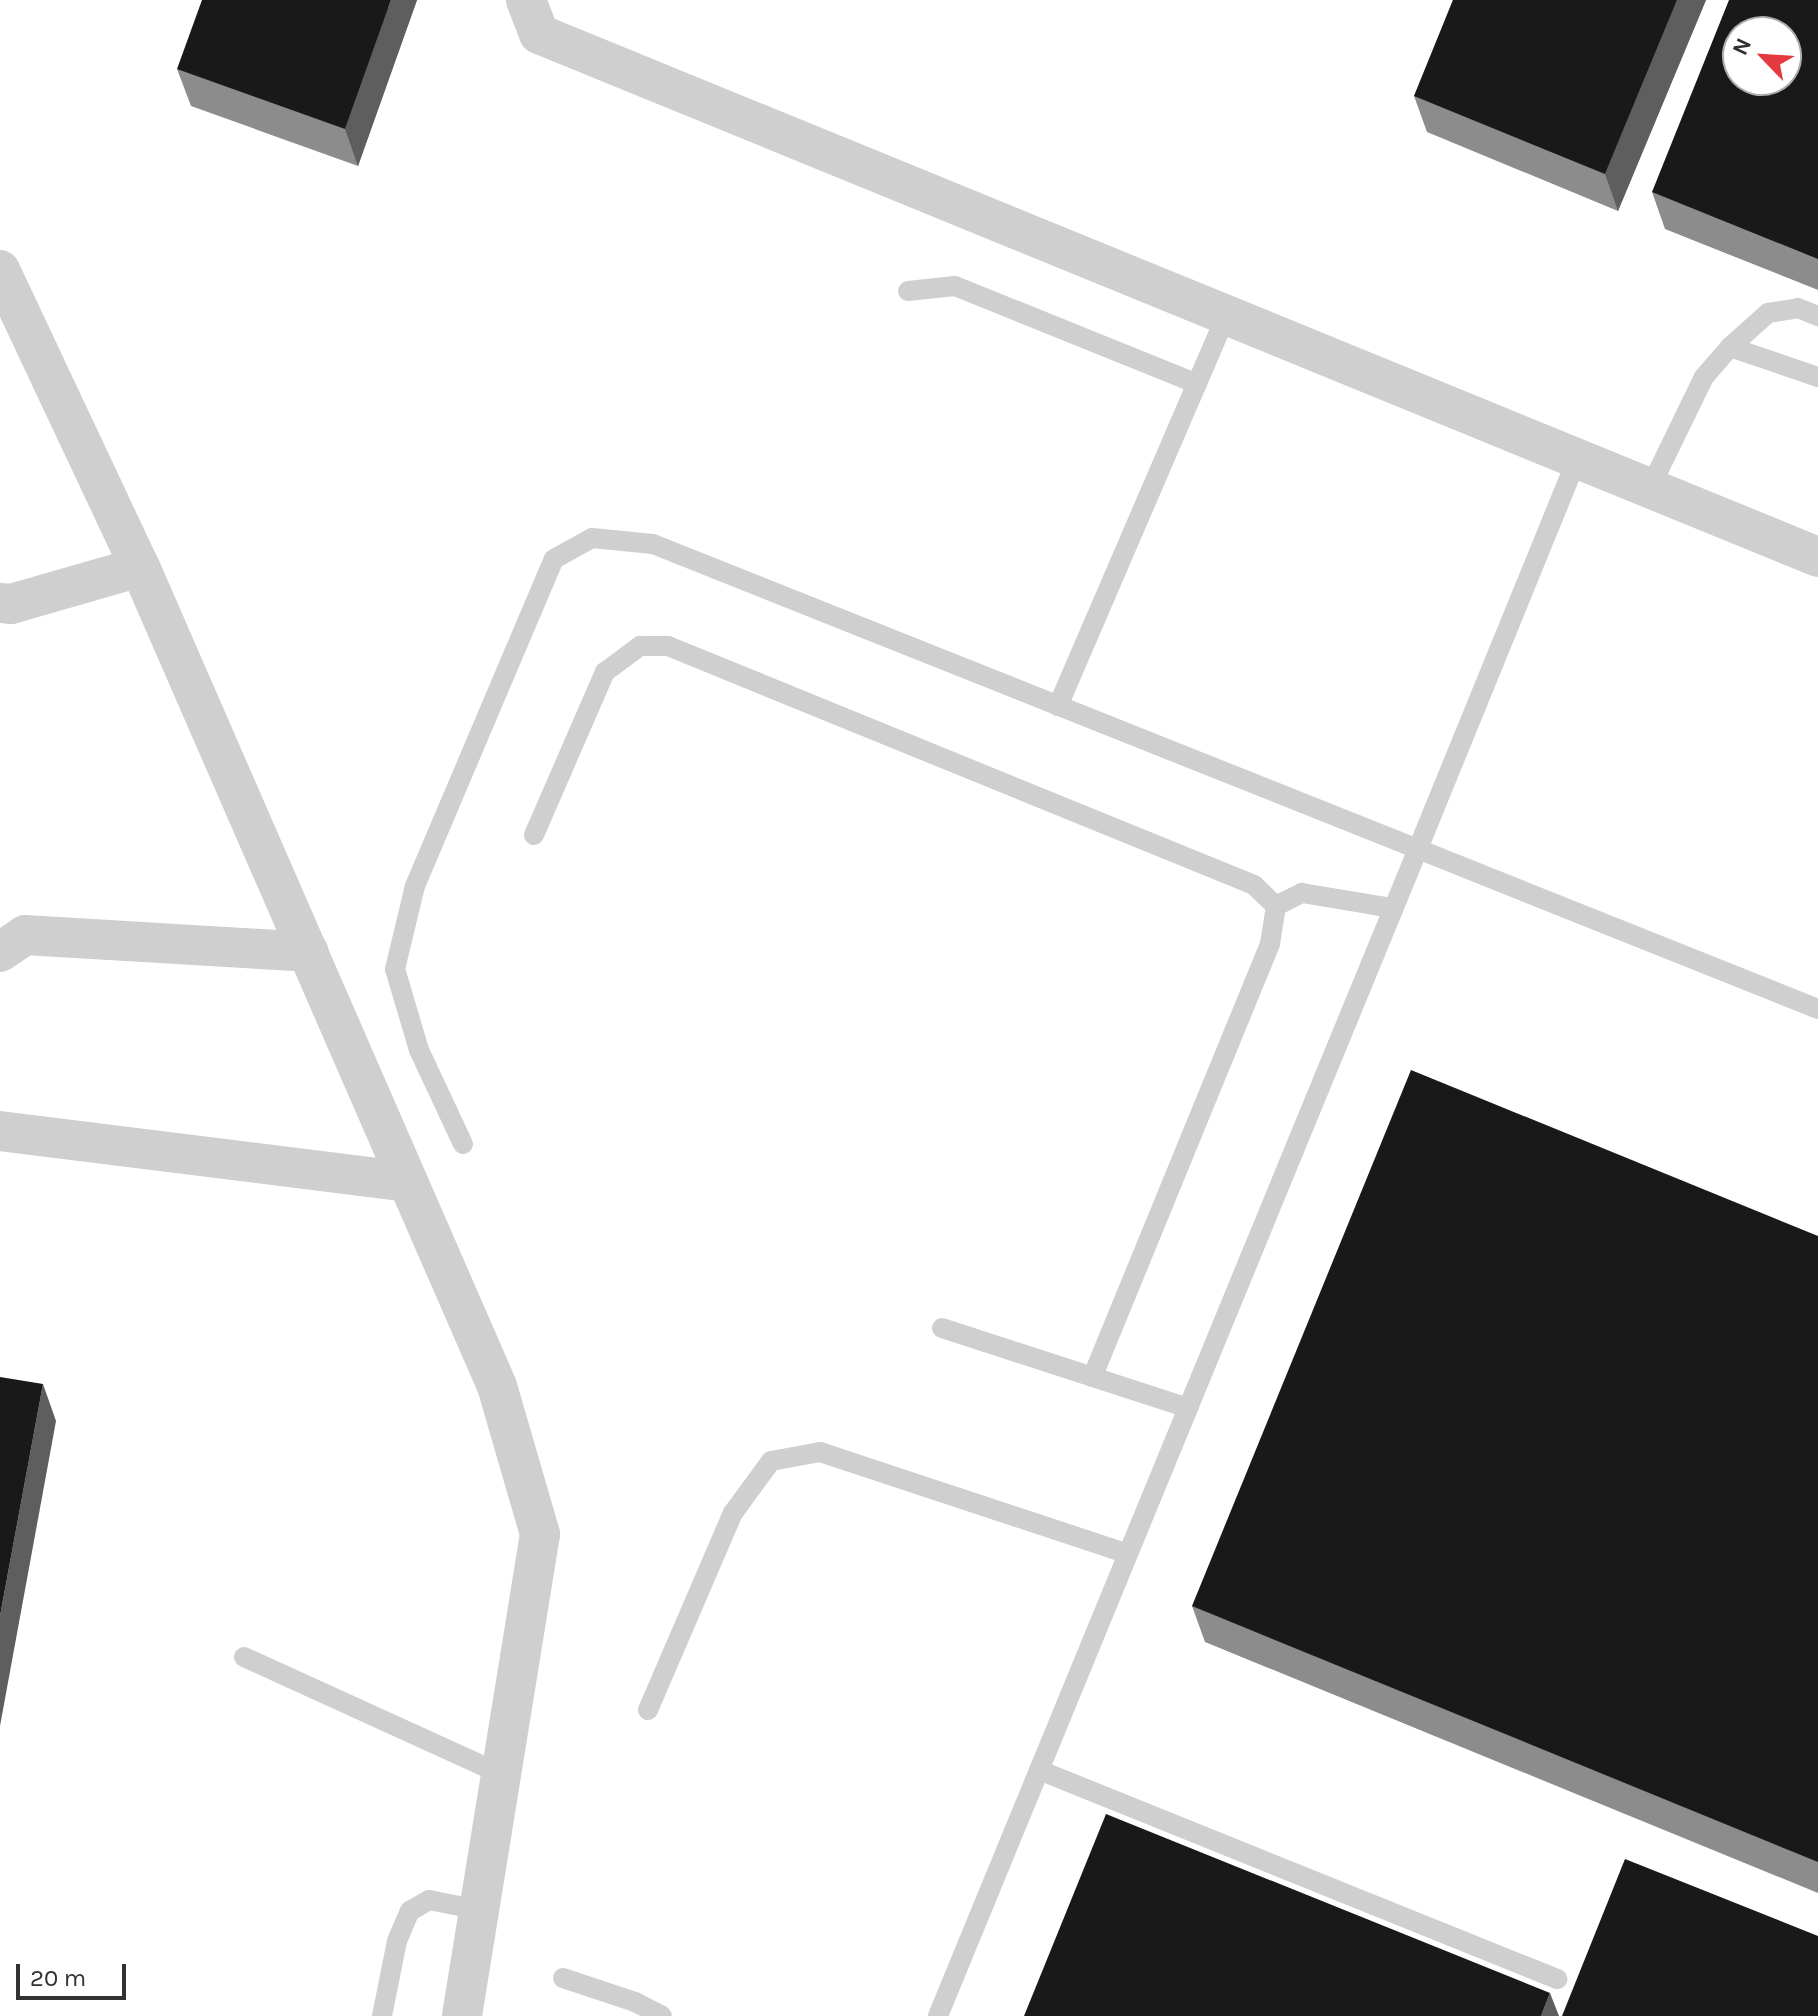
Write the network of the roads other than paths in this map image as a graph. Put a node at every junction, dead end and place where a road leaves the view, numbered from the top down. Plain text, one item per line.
1 (526, 0) edge
2 (0, 270) edge
3 (908, 291) dead end
4 (1226, 315) junction
5 (1818, 316) edge
6 (1730, 347) junction
7 (1818, 377) edge
8 (1197, 384) junction
9 (1577, 459) junction
10 (1650, 488) junction
11 (1818, 557) edge
12 (140, 567) junction
13 (0, 603) edge
14 (1058, 706) junction
15 (534, 835) dead end
16 (1418, 849) junction
17 (1276, 906) junction
18 (1393, 908) junction
19 (0, 952) edge
20 (308, 952) junction
21 (1818, 1009) edge
22 (0, 1131) edge
23 (463, 1144) dead end
24 (408, 1182) junction
25 (942, 1328) dead end
26 (1092, 1377) junction
27 (1188, 1408) junction
28 (1128, 1554) junction
29 (244, 1657) dead end
30 (648, 1710) dead end
31 (1039, 1770) junction
32 (501, 1774) junction
33 (479, 1910) junction
34 (563, 1978) dead end
35 (1557, 1979) dead end
36 (382, 2016) edge
37 (462, 2016) edge
38 (662, 2016) edge
39 (938, 2016) edge

1 - 4 street
2 - 12 street
3 - 8 lane
4 - 8 lane
4 - 9 street
5 - 6 lane
6 - 7 lane
6 - 10 lane
8 - 14 lane
9 - 10 street
9 - 16 lane
10 - 11 street
12 - 13 street
12 - 20 street
14 - 16 lane
14 - 23 lane
15 - 17 lane
16 - 18 lane
16 - 21 lane
17 - 18 lane
17 - 26 lane
18 - 27 lane
19 - 20 street
20 - 24 street
22 - 24 street
24 - 32 street
25 - 26 lane
26 - 27 lane
27 - 28 lane
28 - 30 lane
28 - 31 lane
29 - 32 lane
31 - 35 lane
31 - 39 lane
32 - 33 street
33 - 36 lane
33 - 37 street
34 - 38 lane

